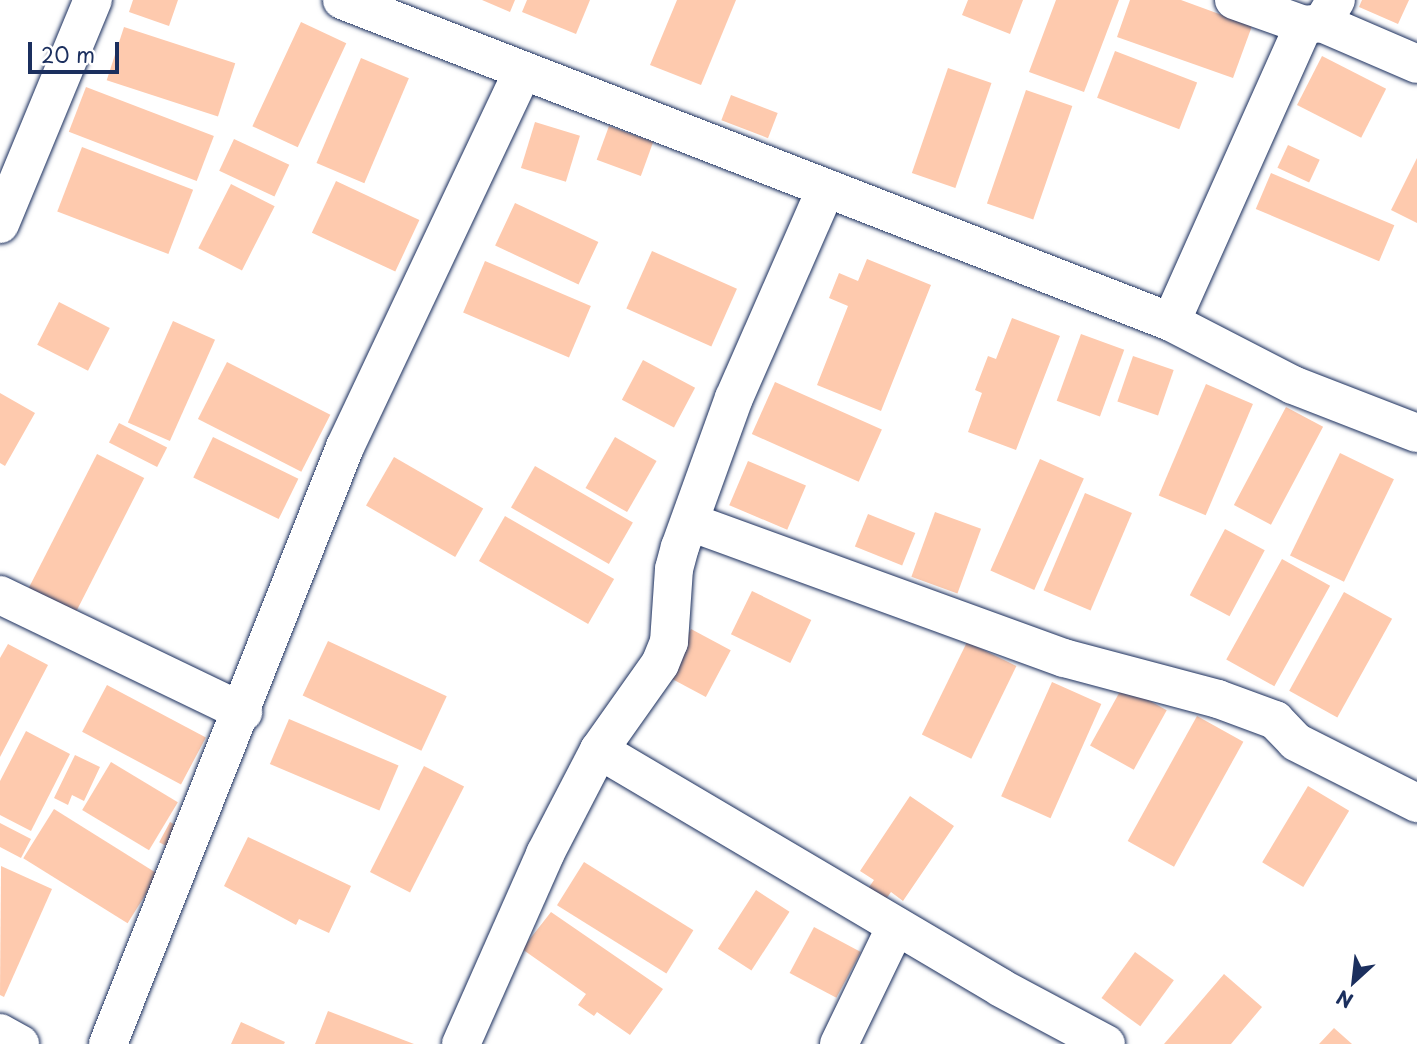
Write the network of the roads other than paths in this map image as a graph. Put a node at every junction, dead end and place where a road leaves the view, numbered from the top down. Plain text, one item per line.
1 (93, 0) edge
2 (342, 0) edge
3 (1234, 0) edge
4 (1321, 16) edge
5 (1417, 64) edge
6 (522, 72) junction
7 (826, 188) junction
8 (0, 224) edge
9 (1171, 322) junction
10 (1417, 433) edge
11 (690, 522) junction
12 (0, 595) edge
13 (243, 712) junction
14 (599, 750) junction
15 (1417, 803) edge
16 (896, 926) junction
17 (0, 1033) edge
18 (20, 1044) edge
19 (108, 1044) edge
20 (461, 1044) edge
21 (839, 1044) edge
22 (1106, 1044) edge

1 - 8 street
2 - 6 street
3 - 4 street
4 - 5 street
4 - 9 street
6 - 7 street
6 - 13 street
7 - 9 street
7 - 11 street
9 - 10 street
11 - 14 street
11 - 15 street
12 - 13 street
13 - 19 street
14 - 16 street
14 - 20 street
16 - 21 street
16 - 22 street
17 - 18 street

